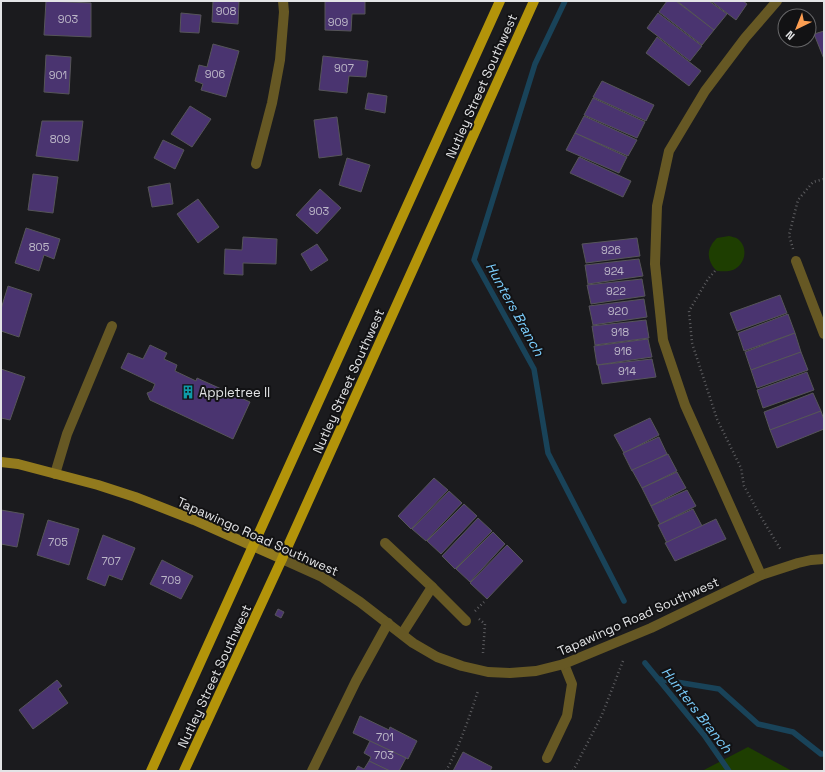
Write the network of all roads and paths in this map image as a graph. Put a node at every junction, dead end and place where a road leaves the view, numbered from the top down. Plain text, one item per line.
1 (284, 1) edge
2 (500, 1) edge
3 (534, 1) edge
4 (777, 1) edge
5 (256, 164) dead end
6 (824, 179) edge
7 (796, 261) joint
8 (715, 271) dead end
9 (112, 326) dead end
10 (824, 334) edge
11 (1, 462) edge
12 (55, 474) junction
13 (385, 544) dead end
14 (253, 546) junction
15 (781, 550) dead end
16 (282, 559) junction
17 (824, 559) edge
18 (761, 575) junction
19 (432, 587) junction
20 (484, 602) dead end
21 (470, 617) joint
22 (477, 617) dead end
23 (388, 623) junction
24 (402, 634) junction
25 (483, 653) dead end
26 (624, 661) dead end
27 (564, 664) junction
28 (478, 691) dead end
29 (547, 758) dead end
30 (151, 771) edge
31 (184, 771) edge
32 (312, 771) edge
33 (446, 771) edge
34 (573, 771) edge

1 - 5 street
2 - 14 main road, Nutley Street Southwest
3 - 16 main road, Nutley Street Southwest
4 - 18 street
6 - 7 path
7 - 10 street
8 - 15 path
9 - 12 street
11 - 12 street, Tapawingo Road Southwest
12 - 14 street, Tapawingo Road Southwest
13 - 19 street
14 - 16 street, Tapawingo Road Southwest
14 - 30 main road, Nutley Street Southwest
16 - 23 street, Tapawingo Road Southwest
16 - 31 main road, Nutley Street Southwest
17 - 18 street, Tapawingo Road Southwest
18 - 27 street, Tapawingo Road Southwest
19 - 21 street
19 - 24 street
20 - 21 path
22 - 25 path
23 - 24 street, Tapawingo Road Southwest
23 - 32 street
24 - 27 street, Tapawingo Road Southwest
26 - 34 path
27 - 29 street
28 - 33 path

